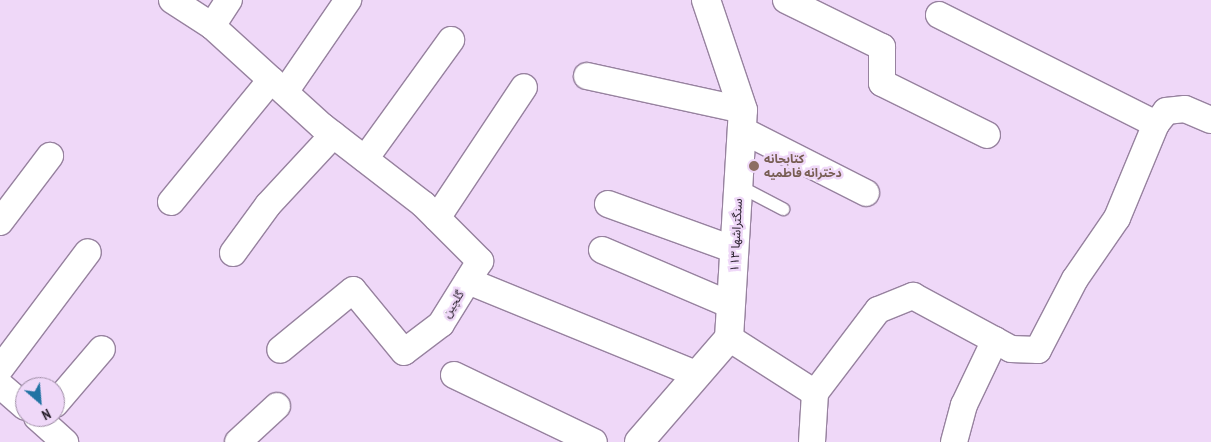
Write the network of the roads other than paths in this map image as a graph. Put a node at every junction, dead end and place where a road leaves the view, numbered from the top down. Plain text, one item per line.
1 (172, 0) edge
2 (229, 0) edge
3 (348, 0) edge
4 (706, 0) edge
5 (786, 0) edge
6 (828, 9) edge
7 (939, 15) dead end
8 (212, 26) junction
9 (452, 40) dead end
10 (587, 76) dead end
11 (278, 86) junction
12 (524, 86) dead end
13 (743, 120) junction
14 (1211, 120) edge
15 (1156, 124) junction
16 (333, 135) junction
17 (987, 135) dead end
18 (50, 156) dead end
19 (365, 159) junction
20 (738, 186) junction
21 (866, 193) dead end
22 (171, 202) dead end
23 (608, 204) dead end
24 (783, 209) dead end
25 (437, 218) junction
26 (1, 219) edge
27 (602, 250) dead end
28 (735, 250) junction
29 (88, 252) dead end
30 (233, 253) dead end
31 (468, 281) junction
32 (731, 305) junction
33 (729, 338) junction
34 (995, 340) junction
35 (102, 349) dead end
36 (280, 350) dead end
37 (0, 369) edge
38 (454, 374) dead end
39 (698, 375) junction
40 (0, 385) edge
41 (65, 387) edge
42 (815, 393) junction
43 (15, 396) edge
44 (277, 406) dead end
45 (52, 427) edge
46 (65, 442) edge
47 (238, 442) edge
48 (594, 442) edge
49 (639, 442) edge
50 (812, 442) edge
51 (954, 442) edge

1 - 8 street, گلچین
2 - 8 street
3 - 11 street
4 - 13 street, سنگتراشها ۱۱۳
5 - 6 street
6 - 17 street
7 - 15 street
8 - 11 street, گلچین
9 - 19 street
10 - 13 street
11 - 16 street, گلچین
11 - 22 street
12 - 25 street
13 - 20 street, سنگتراشها ۱۱۳
13 - 21 street
14 - 15 street
15 - 34 street
16 - 19 street, گلچین
16 - 30 street
18 - 26 street
19 - 25 street, گلچین
20 - 24 lane
20 - 28 street, سنگتراشها ۱۱۳
23 - 28 street
25 - 31 street, گلچین
27 - 32 street
28 - 32 street, سنگتراشها ۱۱۳
29 - 37 street
31 - 36 street, گلچین
31 - 39 street
32 - 33 street, سنگتراشها ۱۱۳
33 - 39 street
33 - 42 street
34 - 42 street
34 - 51 street
35 - 41 street
38 - 48 street
39 - 49 street
40 - 43 street
42 - 50 street
44 - 47 street
45 - 46 street

